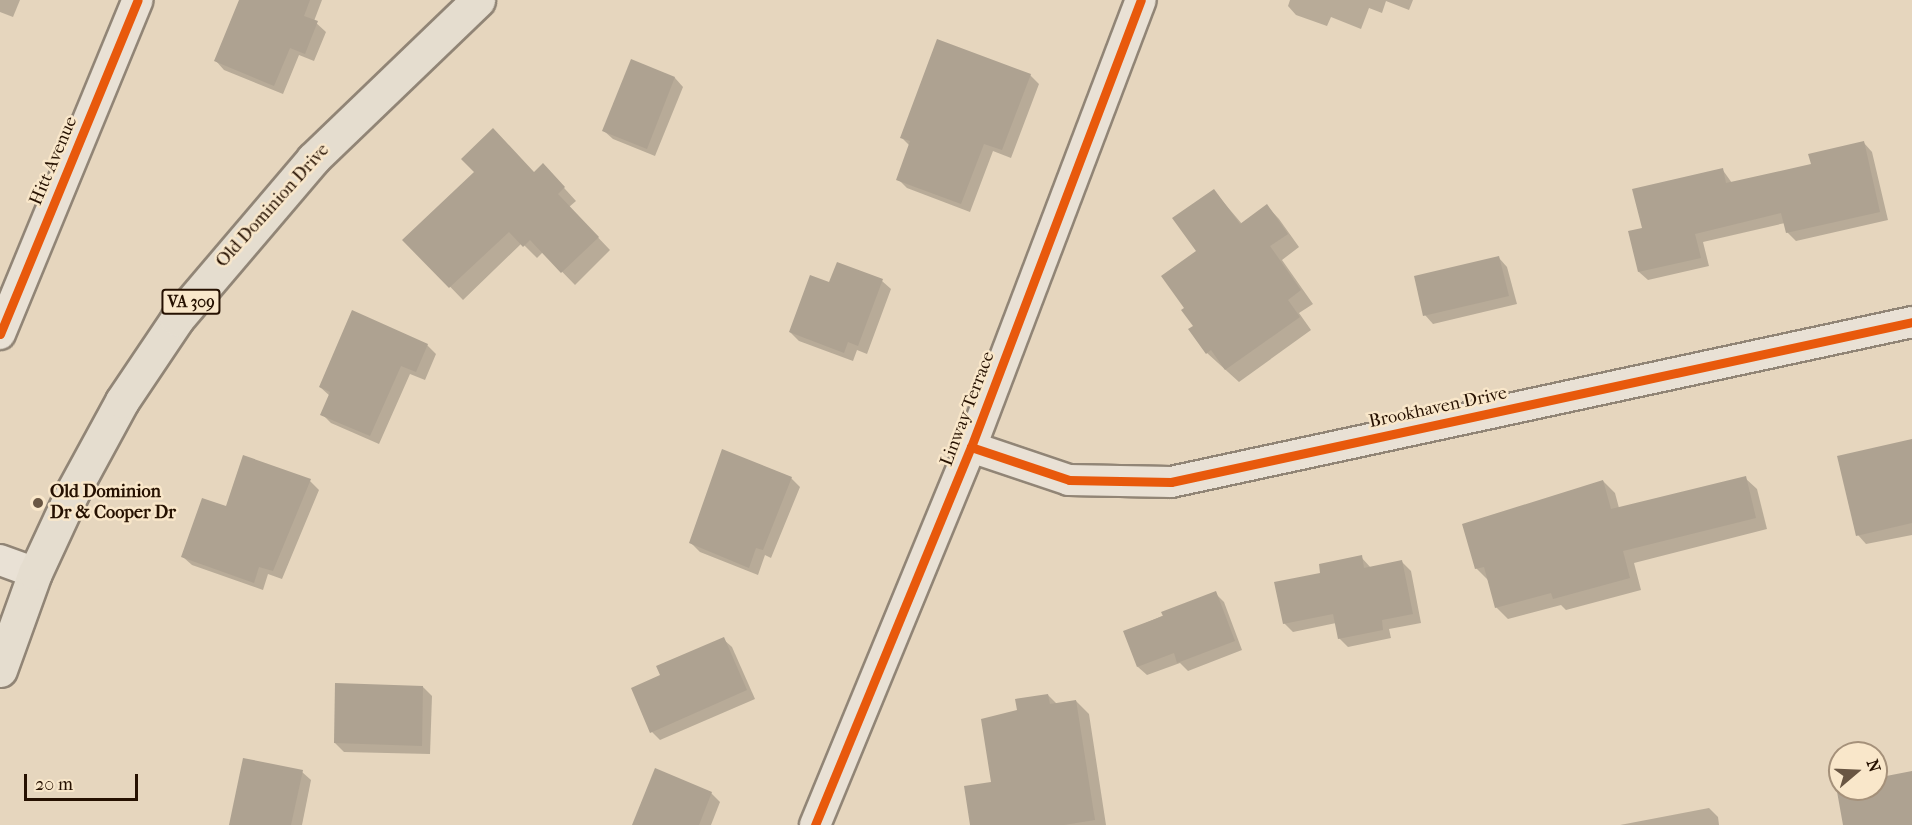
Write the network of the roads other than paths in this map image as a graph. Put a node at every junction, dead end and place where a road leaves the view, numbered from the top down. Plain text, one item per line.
1 (138, 0) edge
2 (478, 0) edge
3 (1141, 0) edge
4 (1912, 322) edge
5 (0, 334) edge
6 (971, 447) junction
7 (0, 561) edge
8 (35, 573) junction
9 (0, 670) edge
10 (815, 825) edge

1 - 5 street, Hitt Avenue
2 - 8 main road, Old Dominion Drive / VA 309
3 - 6 street, Linway Terrace
4 - 6 street, Brookhaven Drive
6 - 10 street, Linway Terrace
7 - 8 street
8 - 9 main road, Old Dominion Drive / VA 309

